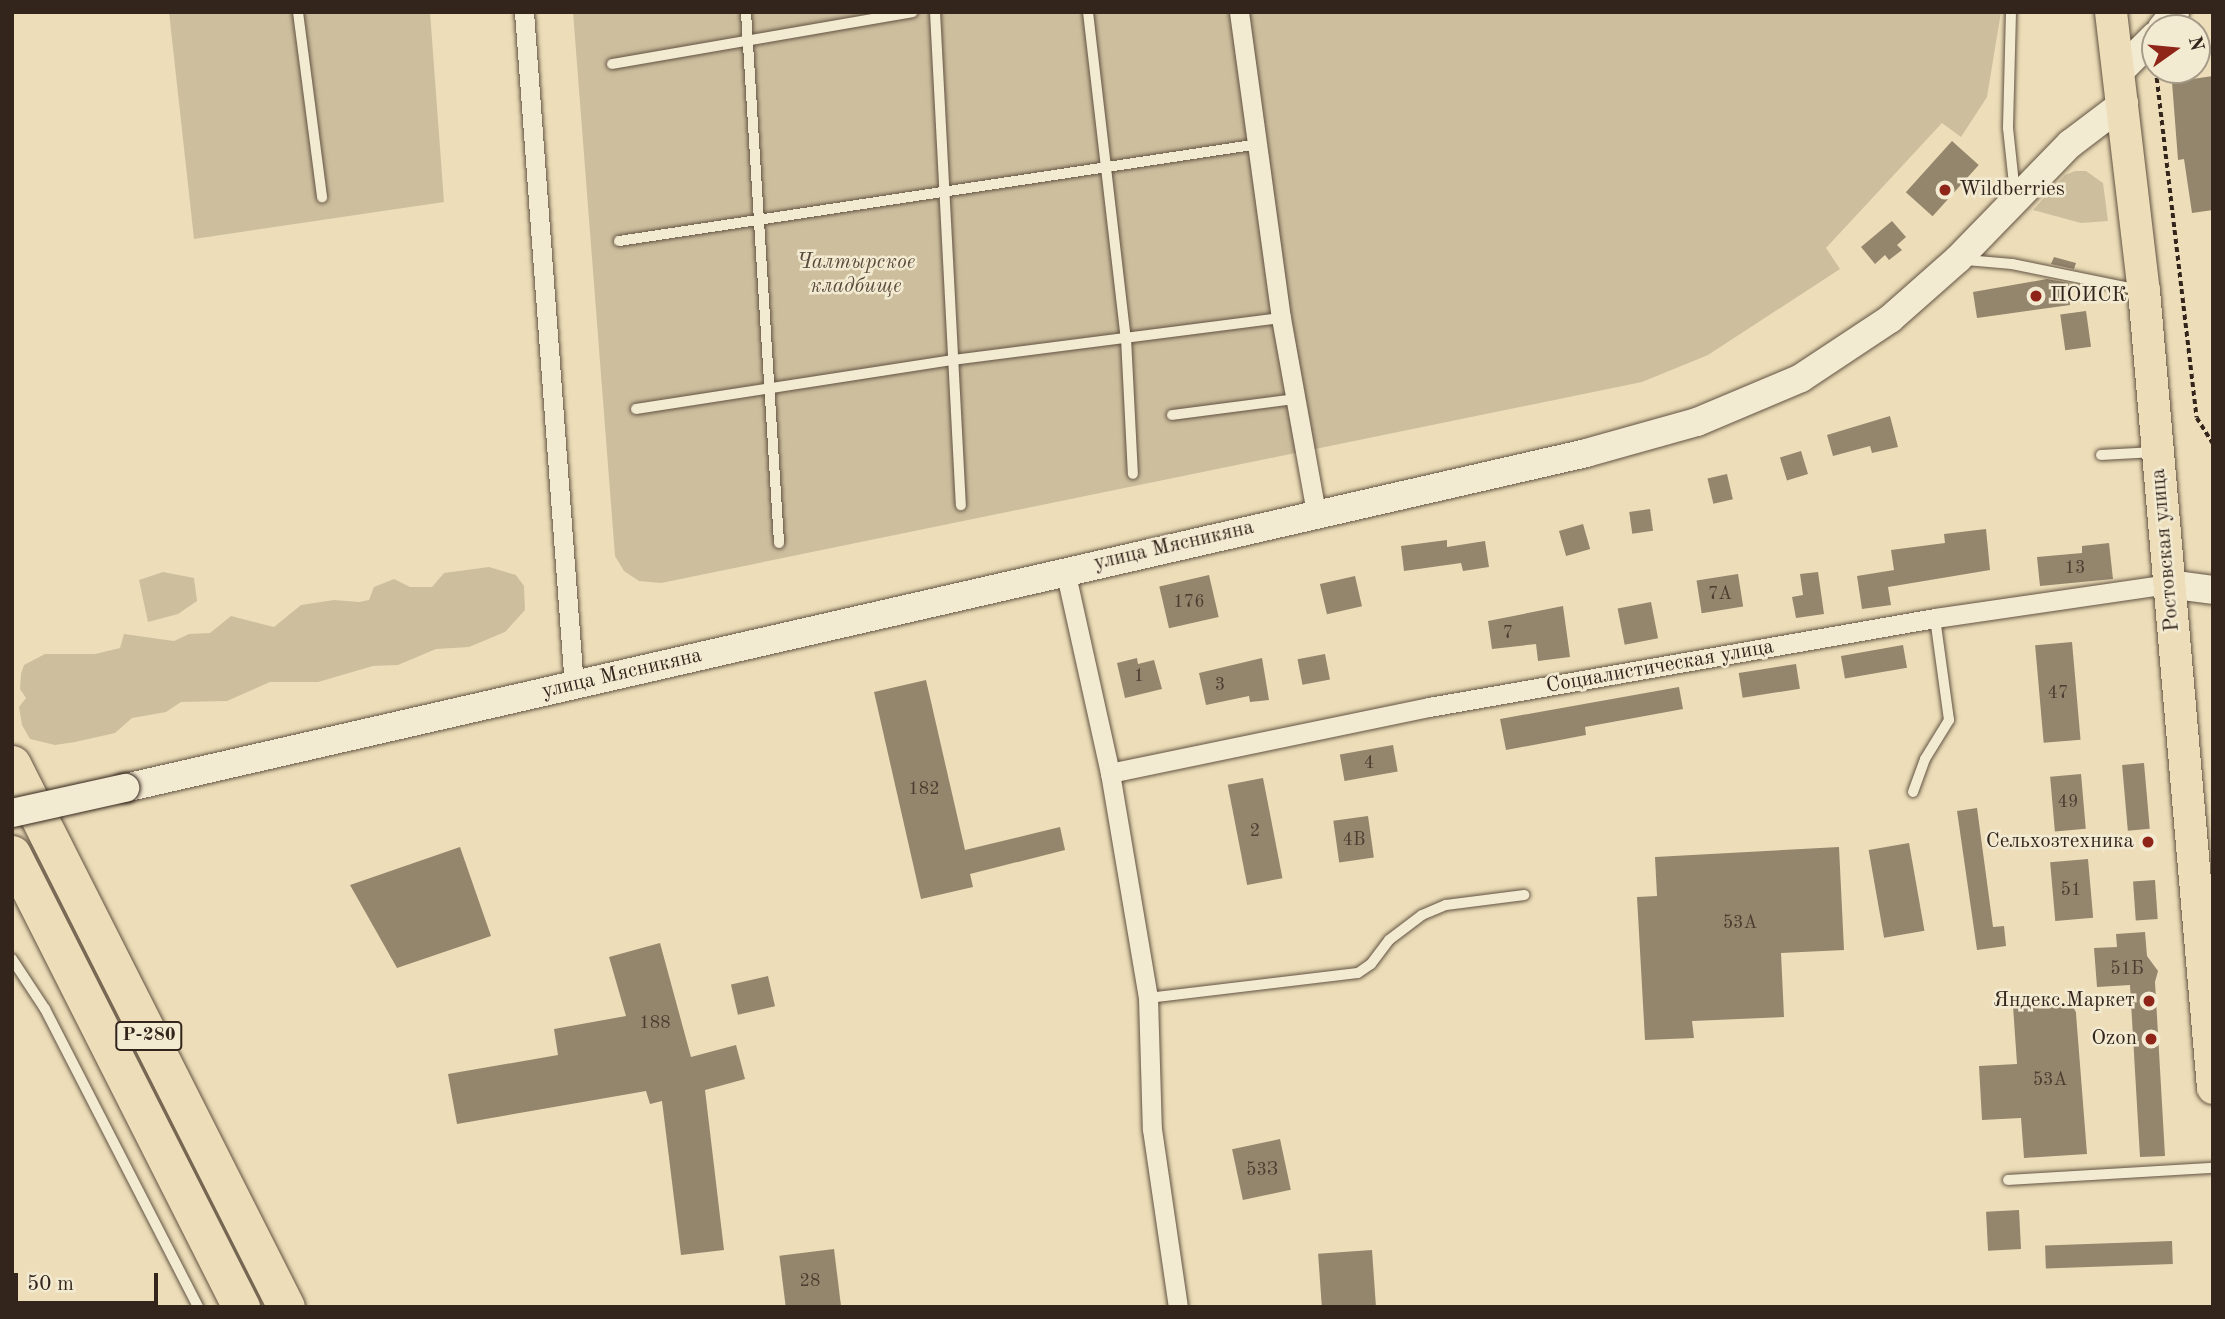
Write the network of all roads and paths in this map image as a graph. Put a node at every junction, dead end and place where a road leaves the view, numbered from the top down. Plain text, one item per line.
1 (298, 12) edge
2 (524, 12) edge
3 (746, 12) edge
4 (913, 12) edge
5 (935, 12) edge
6 (1088, 12) edge
7 (1239, 12) edge
8 (2011, 12) edge
9 (2111, 12) edge
10 (749, 41) junction
11 (2141, 50) edge
12 (612, 64) dead end
13 (2119, 72) junction
14 (2159, 84) edge
15 (2123, 103) junction
16 (1259, 144) junction
17 (1109, 166) junction
18 (945, 192) junction
19 (322, 197) dead end
20 (2016, 199) junction
21 (761, 220) junction
22 (619, 242) dead end
23 (1958, 259) junction
24 (2144, 290) junction
25 (1281, 318) junction
26 (1126, 338) junction
27 (953, 360) junction
28 (769, 391) junction
29 (1294, 399) junction
30 (636, 409) dead end
31 (1172, 415) dead end
32 (2213, 444) edge
33 (2158, 451) junction
34 (2101, 455) dead end
35 (1133, 474) dead end
36 (961, 505) dead end
37 (1316, 513) junction
38 (779, 543) dead end
39 (1065, 570) junction
40 (2168, 584) junction
41 (2213, 590) edge
42 (1936, 618) junction
43 (575, 686) junction
44 (12, 764) edge
45 (1110, 773) junction
46 (1913, 792) dead end
47 (12, 813) edge
48 (12, 854) edge
49 (1524, 895) dead end
50 (12, 959) edge
51 (1148, 998) junction
52 (2213, 1088) edge
53 (2213, 1168) edge
54 (2008, 1180) dead end
55 (198, 1307) edge
56 (241, 1307) edge
57 (286, 1307) edge
58 (1178, 1307) edge

1 - 19 lane
2 - 43 street
3 - 10 lane
4 - 10 lane
5 - 18 lane
6 - 17 lane
7 - 16 street
8 - 20 lane
9 - 13 main road, Ростовская улица
10 - 12 lane
10 - 21 lane
11 - 13 street
13 - 15 main road, Ростовская улица
14 - 32 path
15 - 20 street, улица Мясникяна
15 - 24 main road, Ростовская улица
16 - 17 lane
16 - 25 street
17 - 18 lane
17 - 26 lane
18 - 21 lane
18 - 27 lane
20 - 23 street, улица Мясникяна
21 - 22 lane
21 - 28 lane
23 - 24 lane
23 - 37 street, улица Мясникяна
24 - 33 main road, Ростовская улица
25 - 26 lane
25 - 29 street
26 - 27 lane
26 - 35 lane
27 - 28 lane
27 - 36 lane
28 - 30 lane
28 - 38 lane
29 - 31 lane
29 - 37 street
33 - 34 lane
33 - 40 main road, Ростовская улица
37 - 39 street, улица Мясникяна
39 - 43 street, улица Мясникяна
39 - 45 street
40 - 41 street, Социалистическая улица
40 - 42 street, Социалистическая улица
40 - 52 main road, Ростовская улица
42 - 45 street, Социалистическая улица
42 - 46 lane
43 - 47 street, улица Мясникяна, bridge
44 - 57 highway, Р-280
45 - 51 street
48 - 56 highway, Р-280
49 - 51 lane
50 - 55 lane
51 - 58 street
53 - 54 lane

